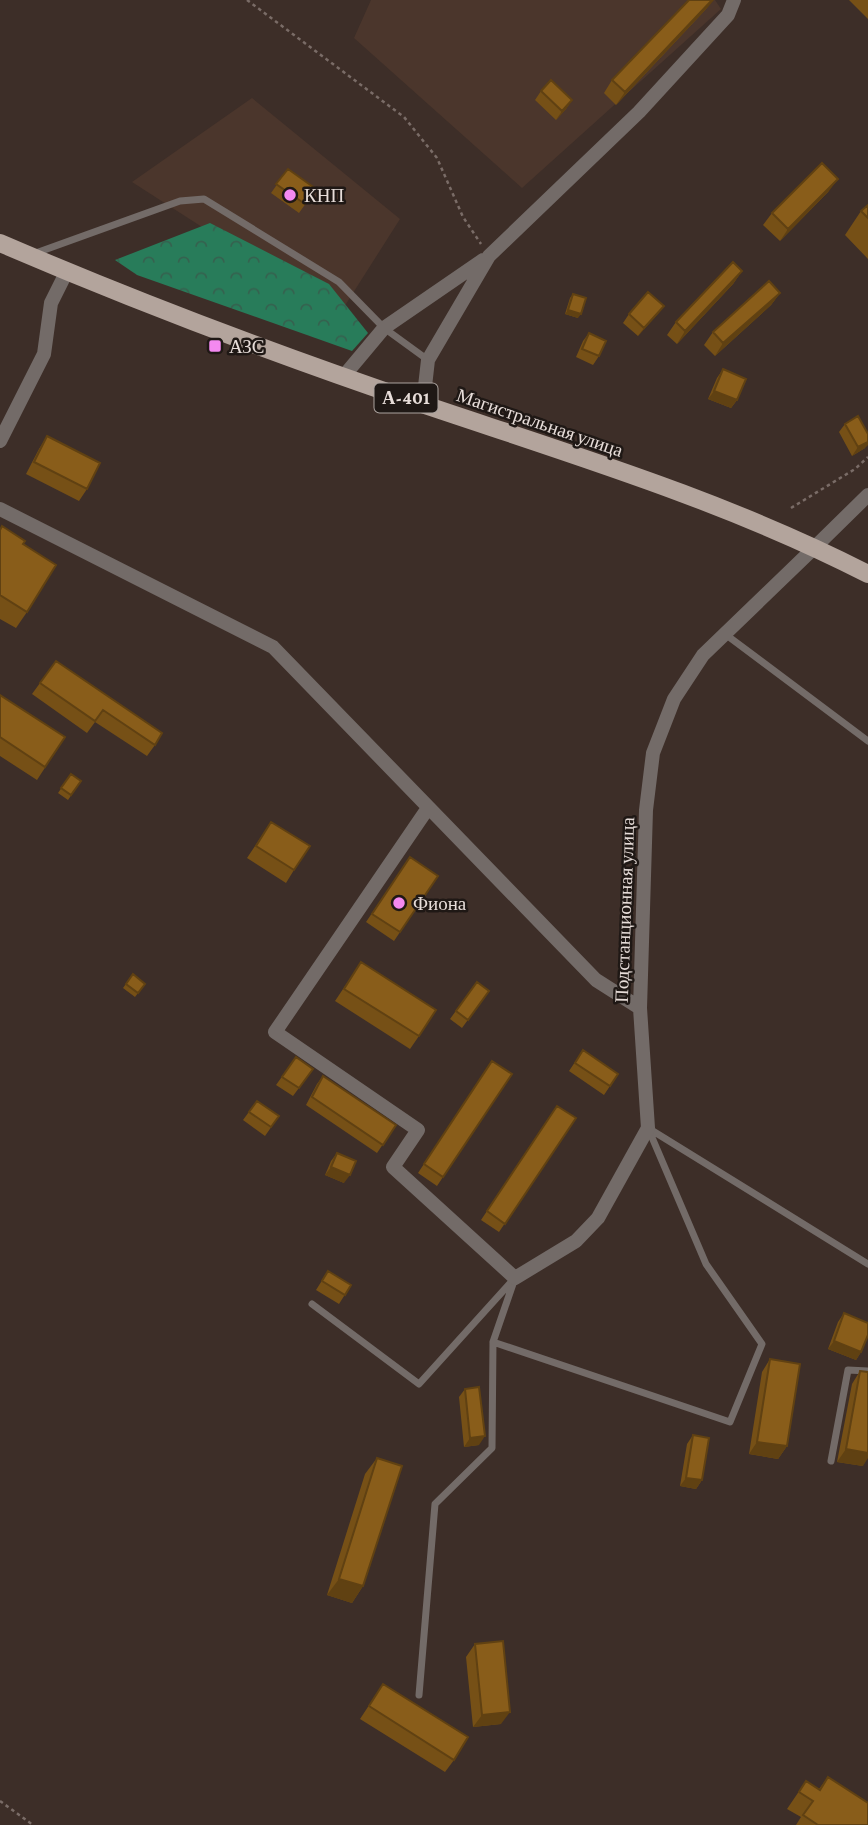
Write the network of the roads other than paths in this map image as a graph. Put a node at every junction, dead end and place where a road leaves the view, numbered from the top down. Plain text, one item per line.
1 (734, 0) edge
2 (0, 243) edge
3 (29, 256) junction
4 (489, 256) junction
5 (67, 271) junction
6 (384, 328) junction
7 (428, 360) junction
8 (343, 377) junction
9 (423, 404) junction
10 (0, 440) edge
11 (868, 495) edge
12 (0, 509) edge
13 (815, 547) junction
14 (868, 574) edge
15 (724, 634) junction
16 (868, 741) edge
17 (428, 808) junction
18 (640, 1008) junction
19 (648, 1128) junction
20 (868, 1264) edge
21 (515, 1278) junction
22 (312, 1304) dead end
23 (493, 1342) junction
24 (868, 1371) edge
25 (831, 1461) dead end
26 (419, 1695) dead end

1 - 4 street
2 - 3 main road, Магистральная улица / А-401
3 - 5 main road, Магистральная улица / А-401
3 - 6 lane
4 - 6 street
4 - 7 street
5 - 8 main road, Магистральная улица / А-401
5 - 10 street
6 - 7 lane
6 - 8 street
7 - 9 street
8 - 9 main road, Магистральная улица / А-401
9 - 13 main road, Магистральная улица / А-401
11 - 13 street, Подстанционная улица
12 - 17 street
13 - 14 main road, Магистральная улица
13 - 15 street, Подстанционная улица
15 - 16 lane
15 - 18 street, Подстанционная улица
17 - 18 street
17 - 21 street
18 - 19 street, Подстанционная улица
19 - 20 lane
19 - 21 street
19 - 23 lane
21 - 22 lane
21 - 23 lane
23 - 26 lane
24 - 25 lane

